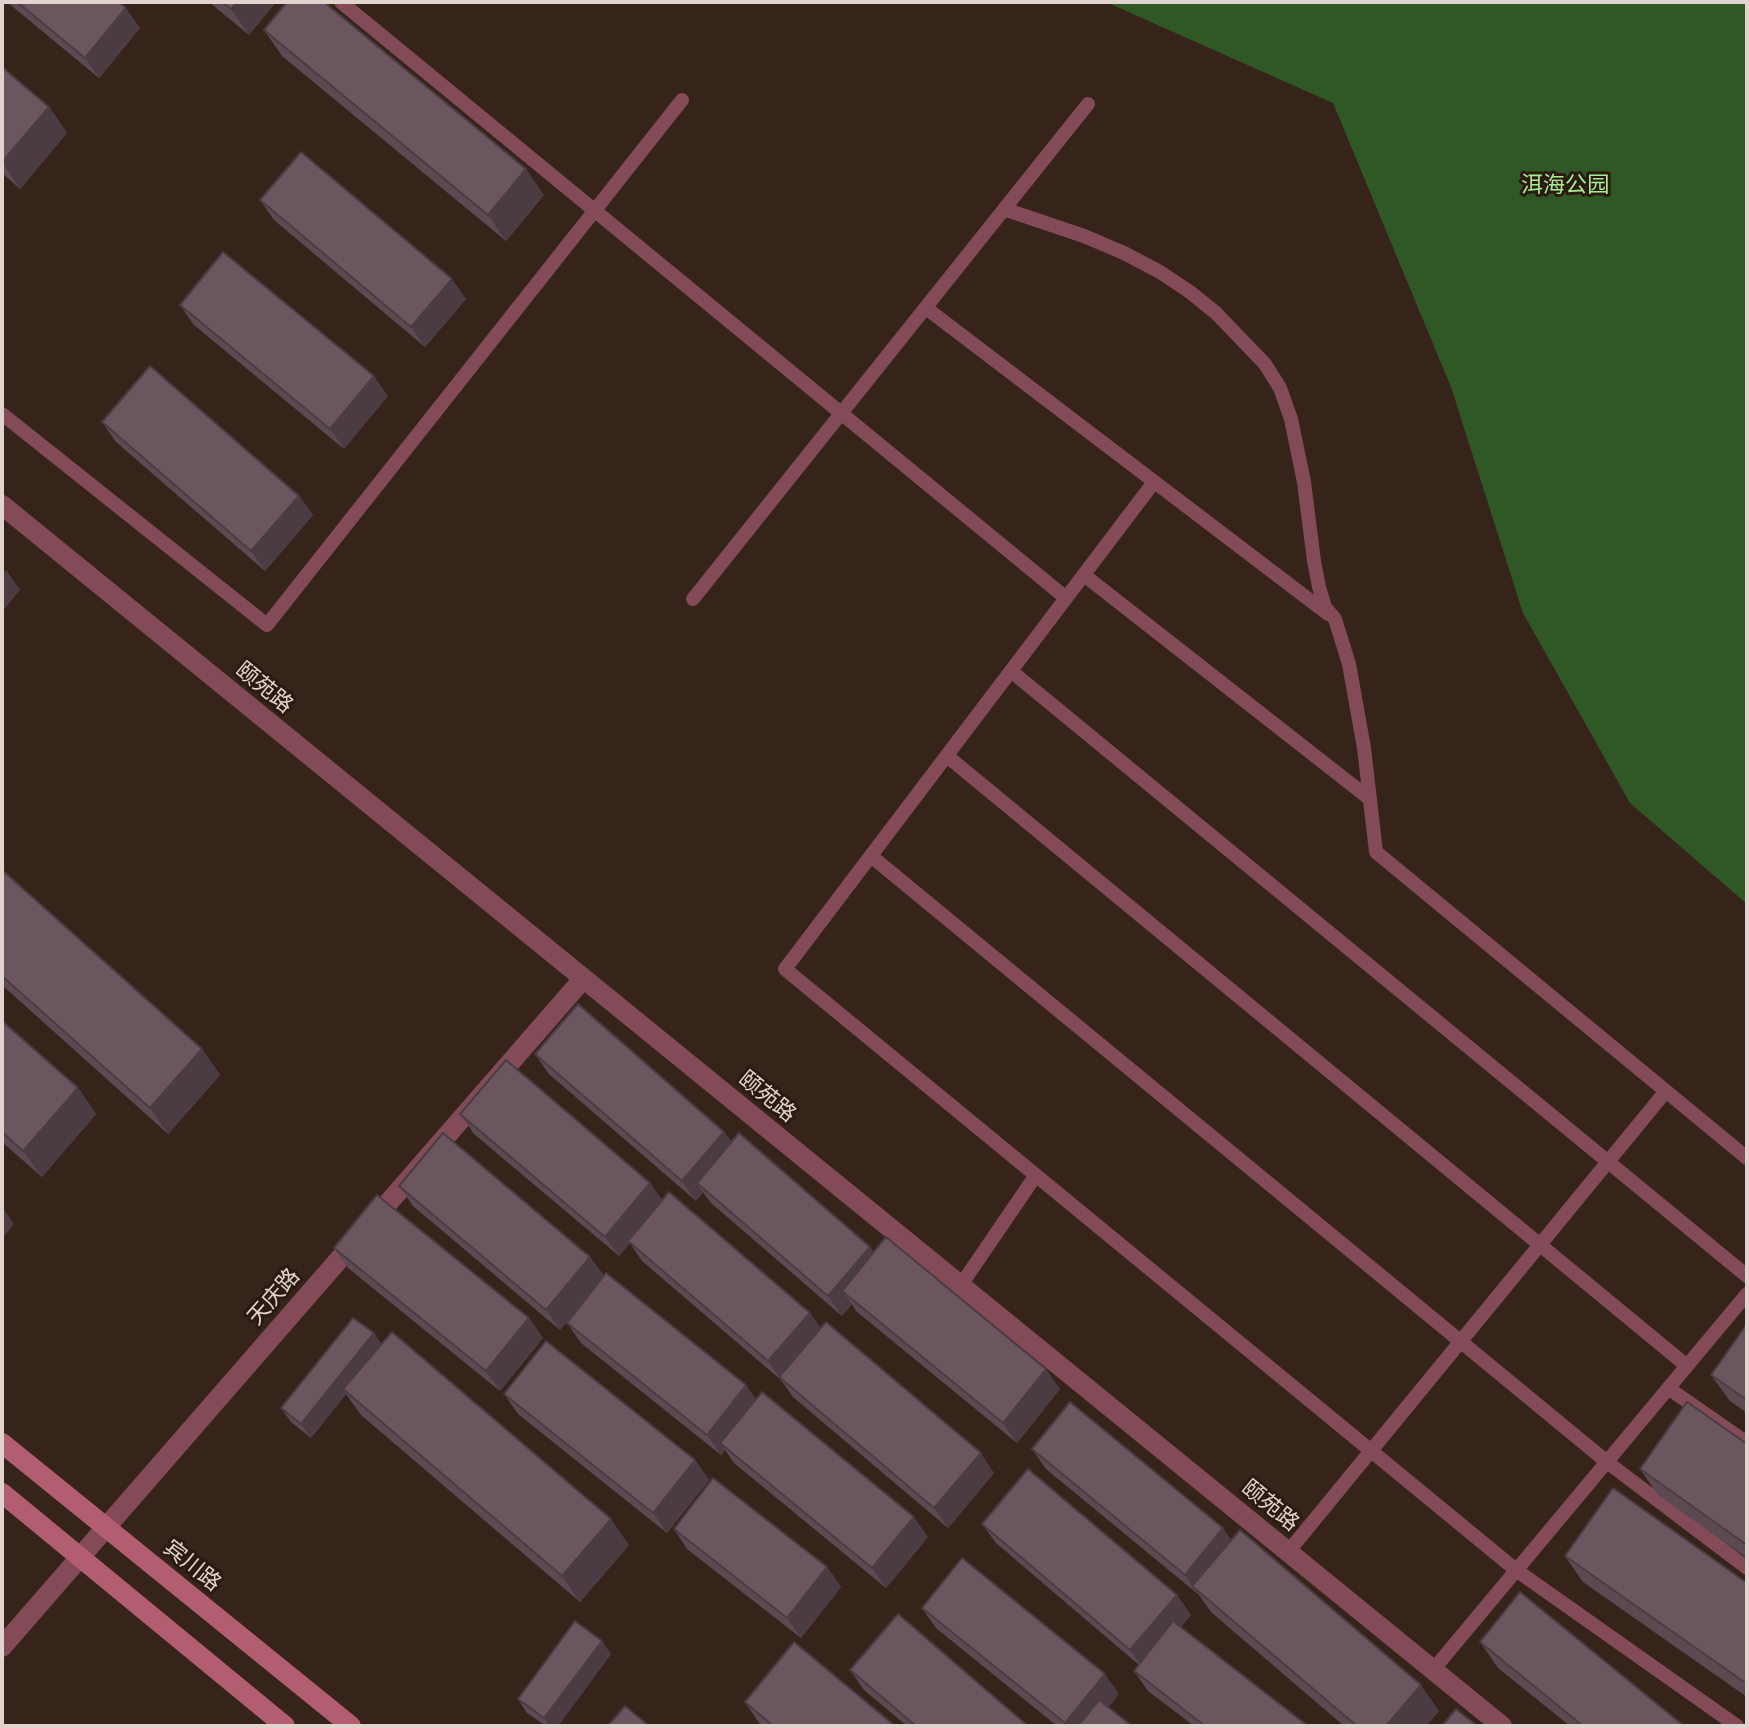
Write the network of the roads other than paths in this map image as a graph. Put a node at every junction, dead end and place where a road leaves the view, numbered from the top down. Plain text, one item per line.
1 (341, 2) edge
2 (682, 100) dead end
3 (1088, 104) dead end
4 (1004, 209) junction
5 (595, 211) junction
6 (926, 308) junction
7 (841, 413) junction
8 (2, 414) edge
9 (1154, 482) junction
10 (2, 505) edge
11 (1084, 575) junction
12 (1066, 598) junction
13 (693, 599) dead end
14 (1335, 619) junction
15 (1011, 671) junction
16 (947, 756) junction
17 (1370, 799) junction
18 (871, 856) junction
19 (583, 979) junction
20 (1666, 1091) junction
21 (1747, 1158) edge
22 (1607, 1162) junction
23 (1036, 1175) junction
24 (1540, 1244) junction
25 (1747, 1276) edge
26 (961, 1285) junction
27 (1747, 1294) edge
28 (1460, 1341) junction
29 (1687, 1366) junction
30 (1668, 1388) junction
31 (2, 1443) edge
32 (1747, 1443) edge
33 (1371, 1451) junction
34 (1607, 1462) junction
35 (2, 1493) edge
36 (106, 1527) junction
37 (1288, 1552) junction
38 (81, 1557) junction
39 (1747, 1568) edge
40 (1516, 1570) junction
41 (2, 1647) edge
42 (1433, 1670) junction
43 (285, 1726) edge
44 (351, 1726) edge
45 (1502, 1726) edge
46 (1737, 1726) edge

1 - 5 lane
2 - 5 lane
3 - 4 lane
4 - 6 lane
4 - 14 lane
5 - 7 lane
5 - 8 lane
6 - 7 lane
6 - 9 lane
7 - 12 lane
7 - 13 lane
9 - 11 lane
9 - 14 lane
10 - 19 street, 颐苑路
11 - 12 lane
11 - 17 lane
12 - 15 lane
14 - 17 lane
15 - 16 lane
15 - 22 lane
16 - 18 lane
16 - 24 lane
17 - 20 lane
18 - 23 lane
18 - 28 lane
19 - 26 street, 颐苑路
19 - 36 street, 天庆路
20 - 21 lane
20 - 22 lane
22 - 24 lane
22 - 25 lane
23 - 26 lane
23 - 33 lane
24 - 28 lane
24 - 29 lane
26 - 37 street, 颐苑路
27 - 29 lane
28 - 33 lane
28 - 34 lane
29 - 30 lane
30 - 32 lane
30 - 34 lane
31 - 36 main road, 宾川路
33 - 37 lane
33 - 40 lane
34 - 39 lane
34 - 40 lane
35 - 38 main road
36 - 38 street, 天庆路
36 - 44 main road, 宾川路
37 - 42 street, 颐苑路
38 - 41 street, 天庆路
38 - 43 main road
40 - 42 lane
40 - 46 lane
42 - 45 street, 颐苑路

